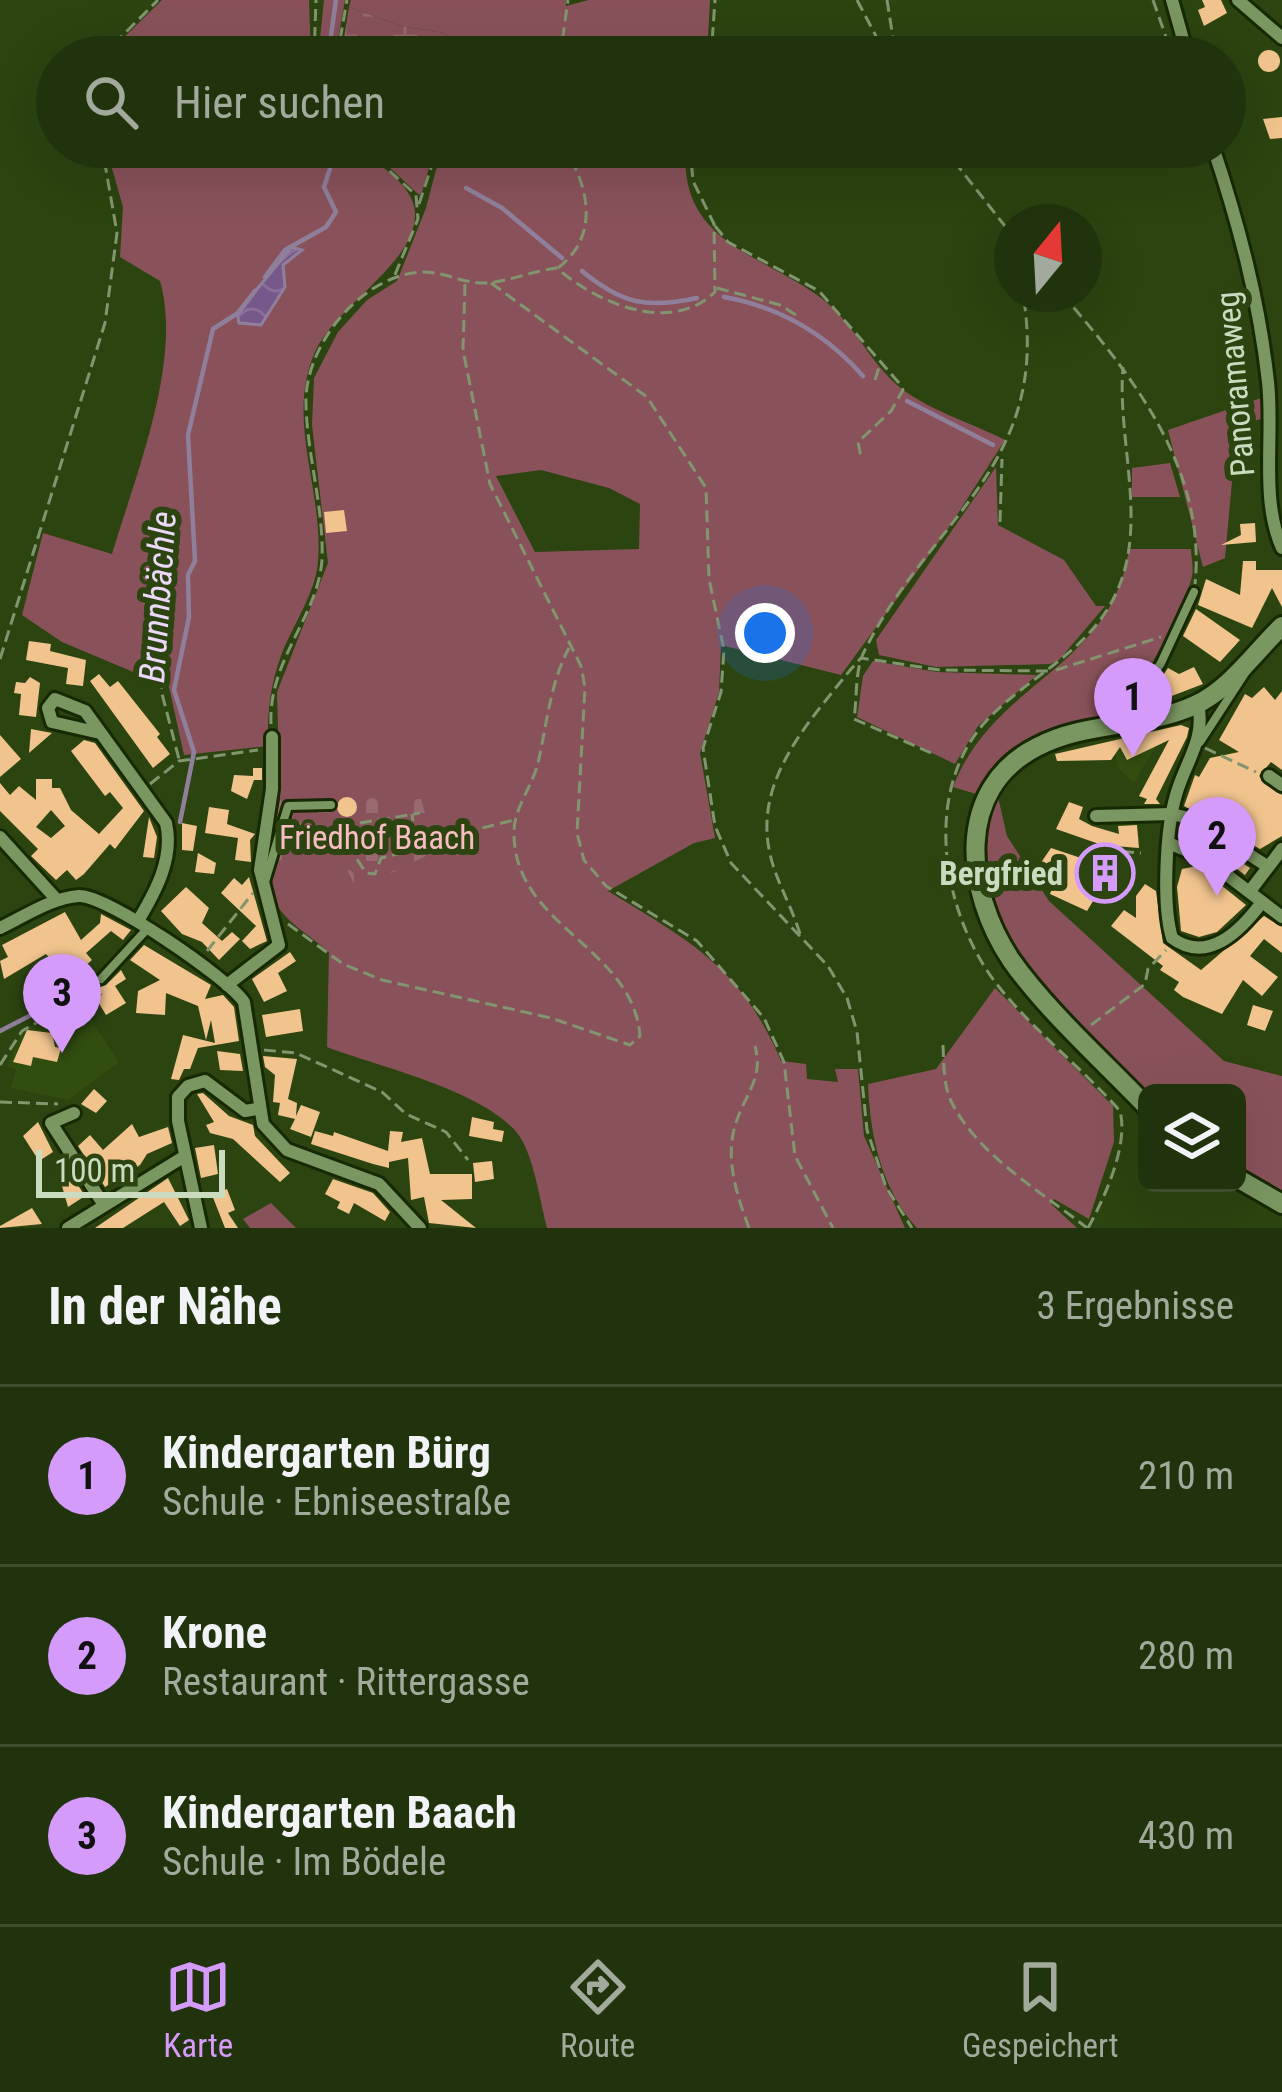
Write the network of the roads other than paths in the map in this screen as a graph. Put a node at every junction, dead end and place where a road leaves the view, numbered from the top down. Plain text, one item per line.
1 (1172, 0) edge
2 (1238, 0) edge
3 (1182, 36) edge
4 (1282, 38) edge
5 (1221, 168) edge
6 (1282, 548) edge
7 (1194, 592) road end
8 (1282, 626) edge
9 (1244, 664) junction
10 (1198, 704) junction
11 (1124, 722) junction
12 (100, 733) dead end
13 (272, 743) road end
14 (1198, 745) junction
15 (1269, 776) road end
16 (1282, 785) edge
17 (331, 805) dead end
18 (1171, 814) junction
19 (1096, 816) dead end
20 (0, 837) edge
21 (1171, 844) junction
22 (1282, 849) edge
23 (1268, 866) junction
24 (263, 884) junction
25 (1250, 891) junction
26 (57, 900) junction
27 (1262, 902) junction
28 (1282, 916) edge
29 (143, 924) junction
30 (0, 928) edge
31 (100, 979) road end
32 (227, 985) junction
33 (1138, 1098) edge
34 (256, 1109) junction
35 (70, 1114) road end
36 (184, 1156) junction
37 (1246, 1183) edge
38 (1282, 1204) edge
39 (104, 1205) junction
40 (68, 1228) edge
41 (201, 1228) edge
42 (420, 1228) edge

1 - 3 street
2 - 4 street
5 - 6 street, Panoramaweg
7 - 11 lane
8 - 9 street
9 - 10 street
9 - 14 lane
10 - 11 street
10 - 14 street
11 - 33 street
12 - 29 street
13 - 24 street
14 - 18 street
15 - 16 street
17 - 24 lane
18 - 19 street
18 - 21 street
18 - 23 street
20 - 26 street
21 - 25 street
21 - 27 street
22 - 23 street
23 - 25 street
24 - 32 street
25 - 27 street
26 - 29 street
26 - 30 street
27 - 28 street
29 - 31 lane
29 - 32 street
32 - 34 street
34 - 36 street
34 - 42 street
35 - 39 street
36 - 39 street
36 - 41 street
37 - 38 street
39 - 40 street

